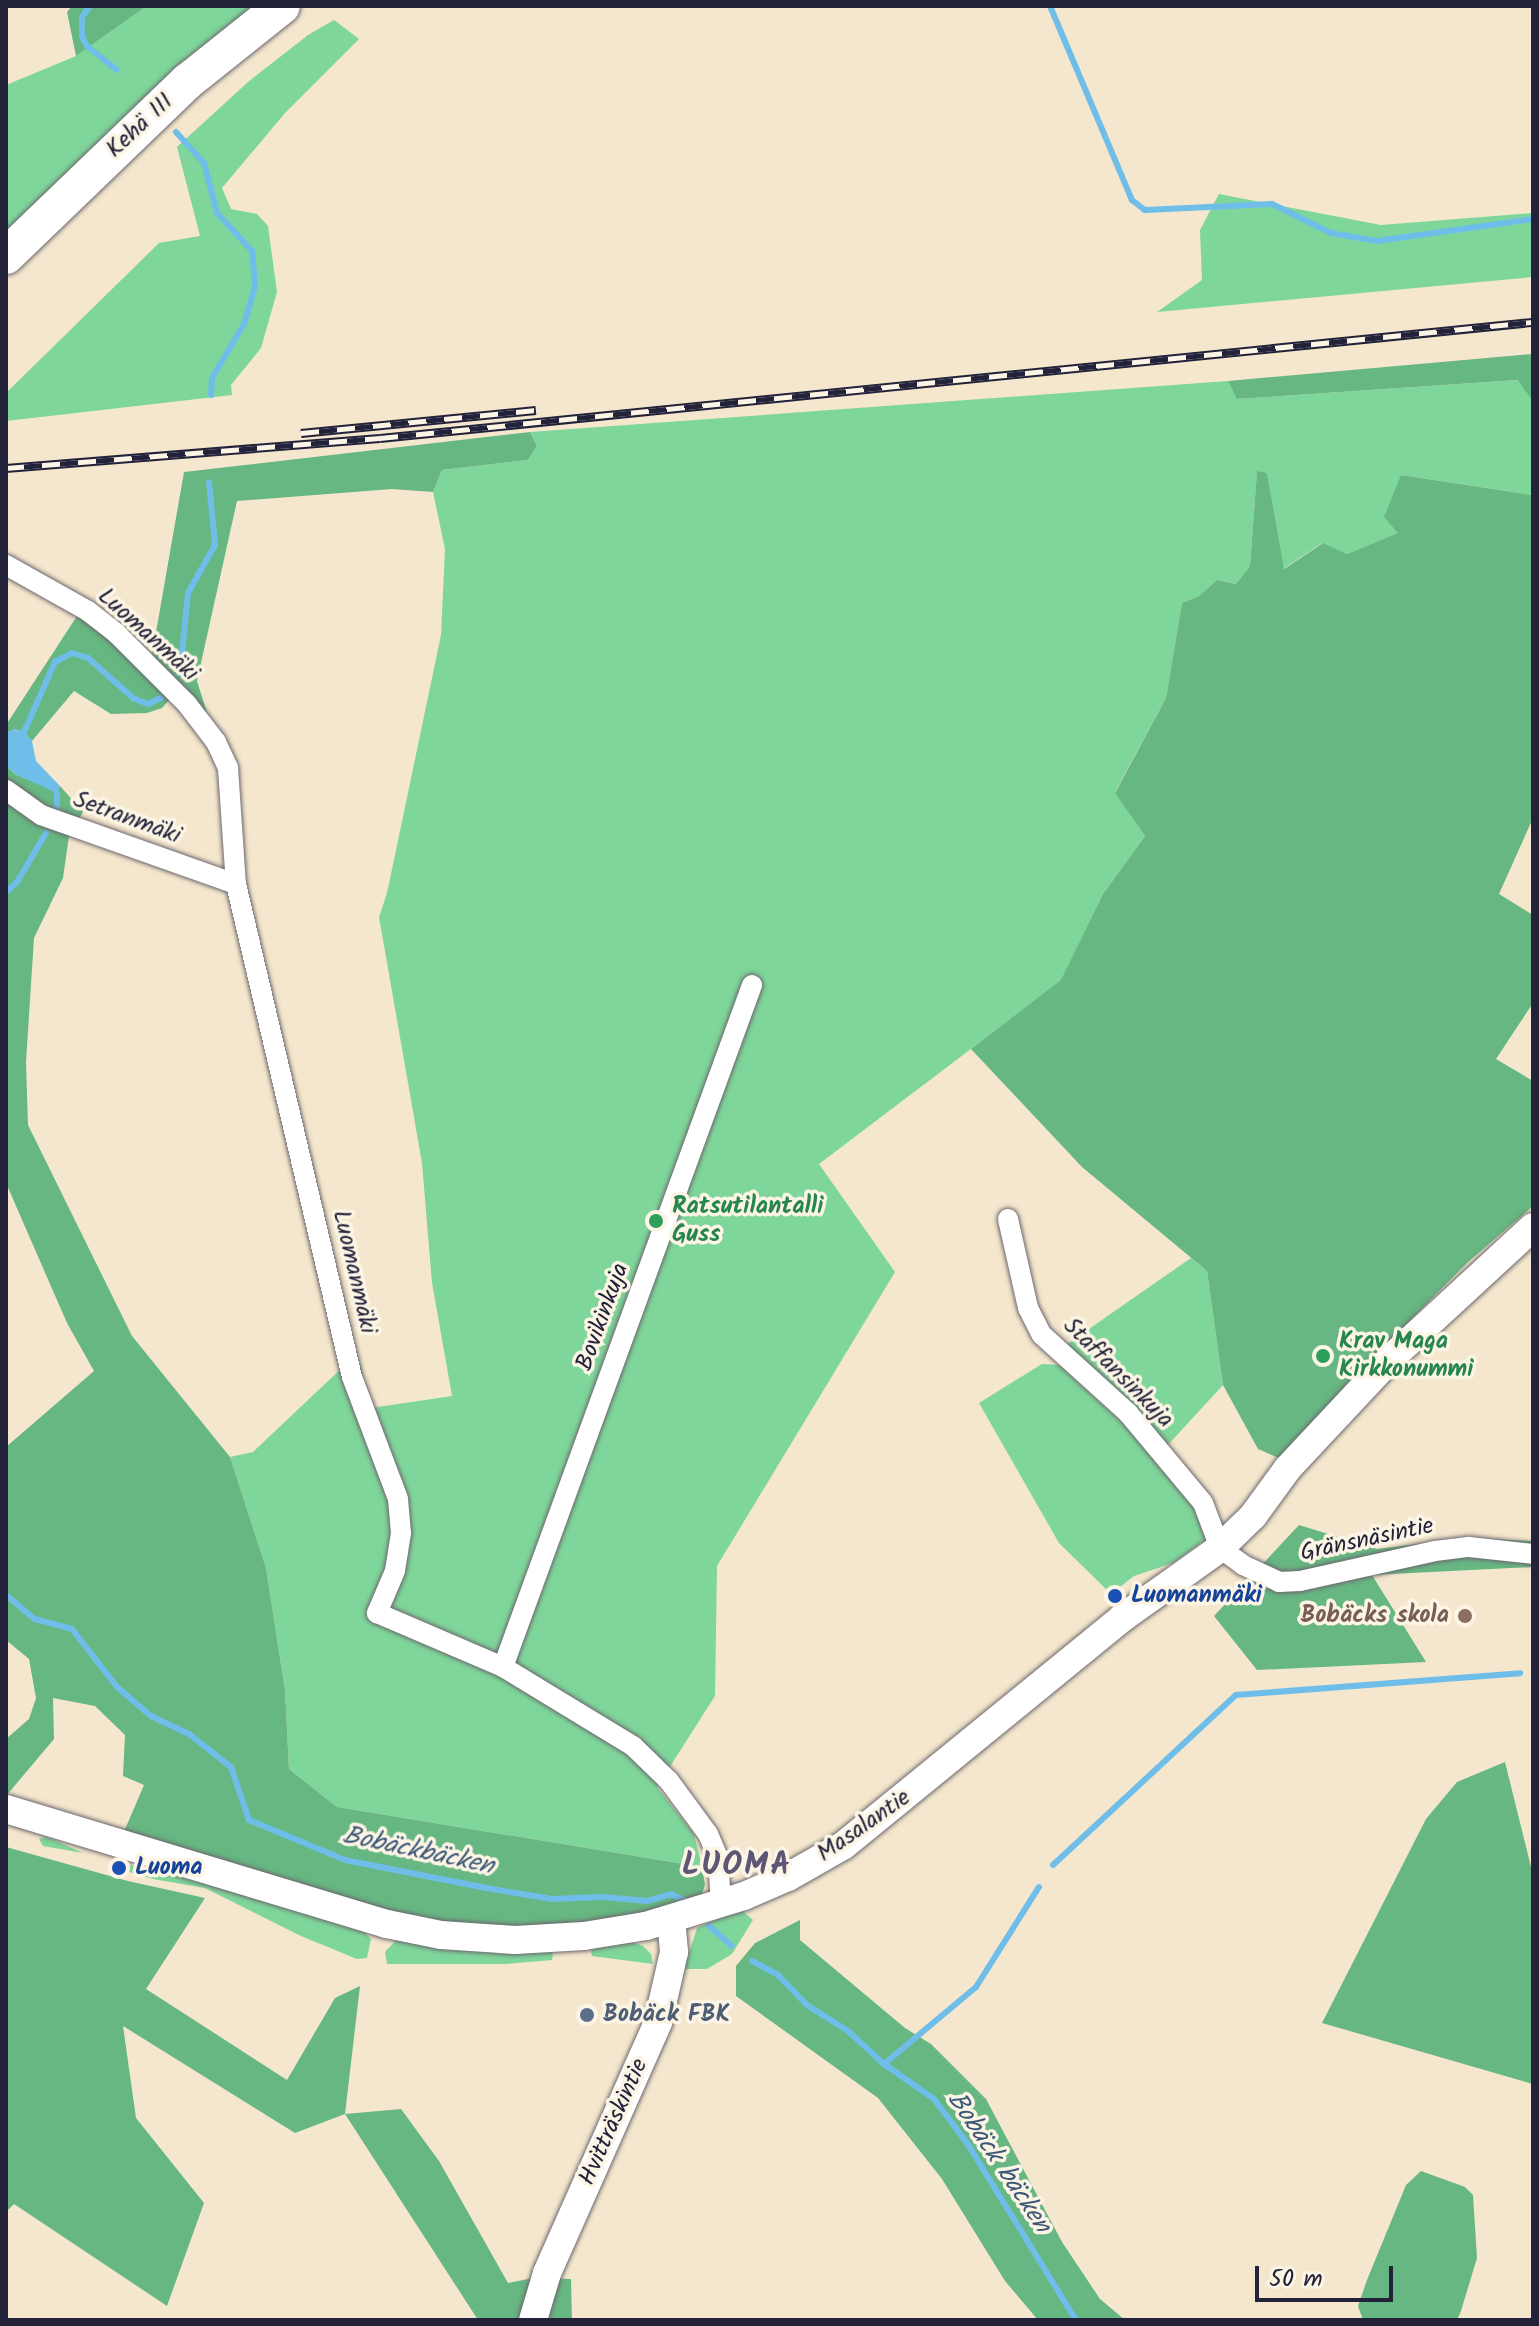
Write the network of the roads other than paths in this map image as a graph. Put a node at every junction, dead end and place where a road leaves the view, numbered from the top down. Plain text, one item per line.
1 (282, 6) edge
2 (6, 256) edge
3 (6, 565) edge
4 (6, 790) edge
5 (236, 884) junction
6 (752, 985) dead end
7 (1008, 1219) dead end
8 (1533, 1227) edge
9 (1220, 1548) junction
10 (1533, 1554) edge
11 (503, 1667) junction
12 (6, 1809) edge
13 (721, 1903) junction
14 (671, 1919) junction
15 (533, 2320) edge

1 - 2 highway, Kehä III
3 - 5 street, Luomanmäki
4 - 5 street, Setranmäki
5 - 11 street, Luomanmäki
6 - 11 street, Bovikinkuja
7 - 9 street, Staffansinkuja
8 - 9 street, Masalantie
9 - 10 street, Gränsnäsintie
9 - 13 street, Masalantie
11 - 13 street, Luomanmäki
12 - 14 street, Masalantie
13 - 14 street, Masalantie
14 - 15 street, Hvitträskintie

